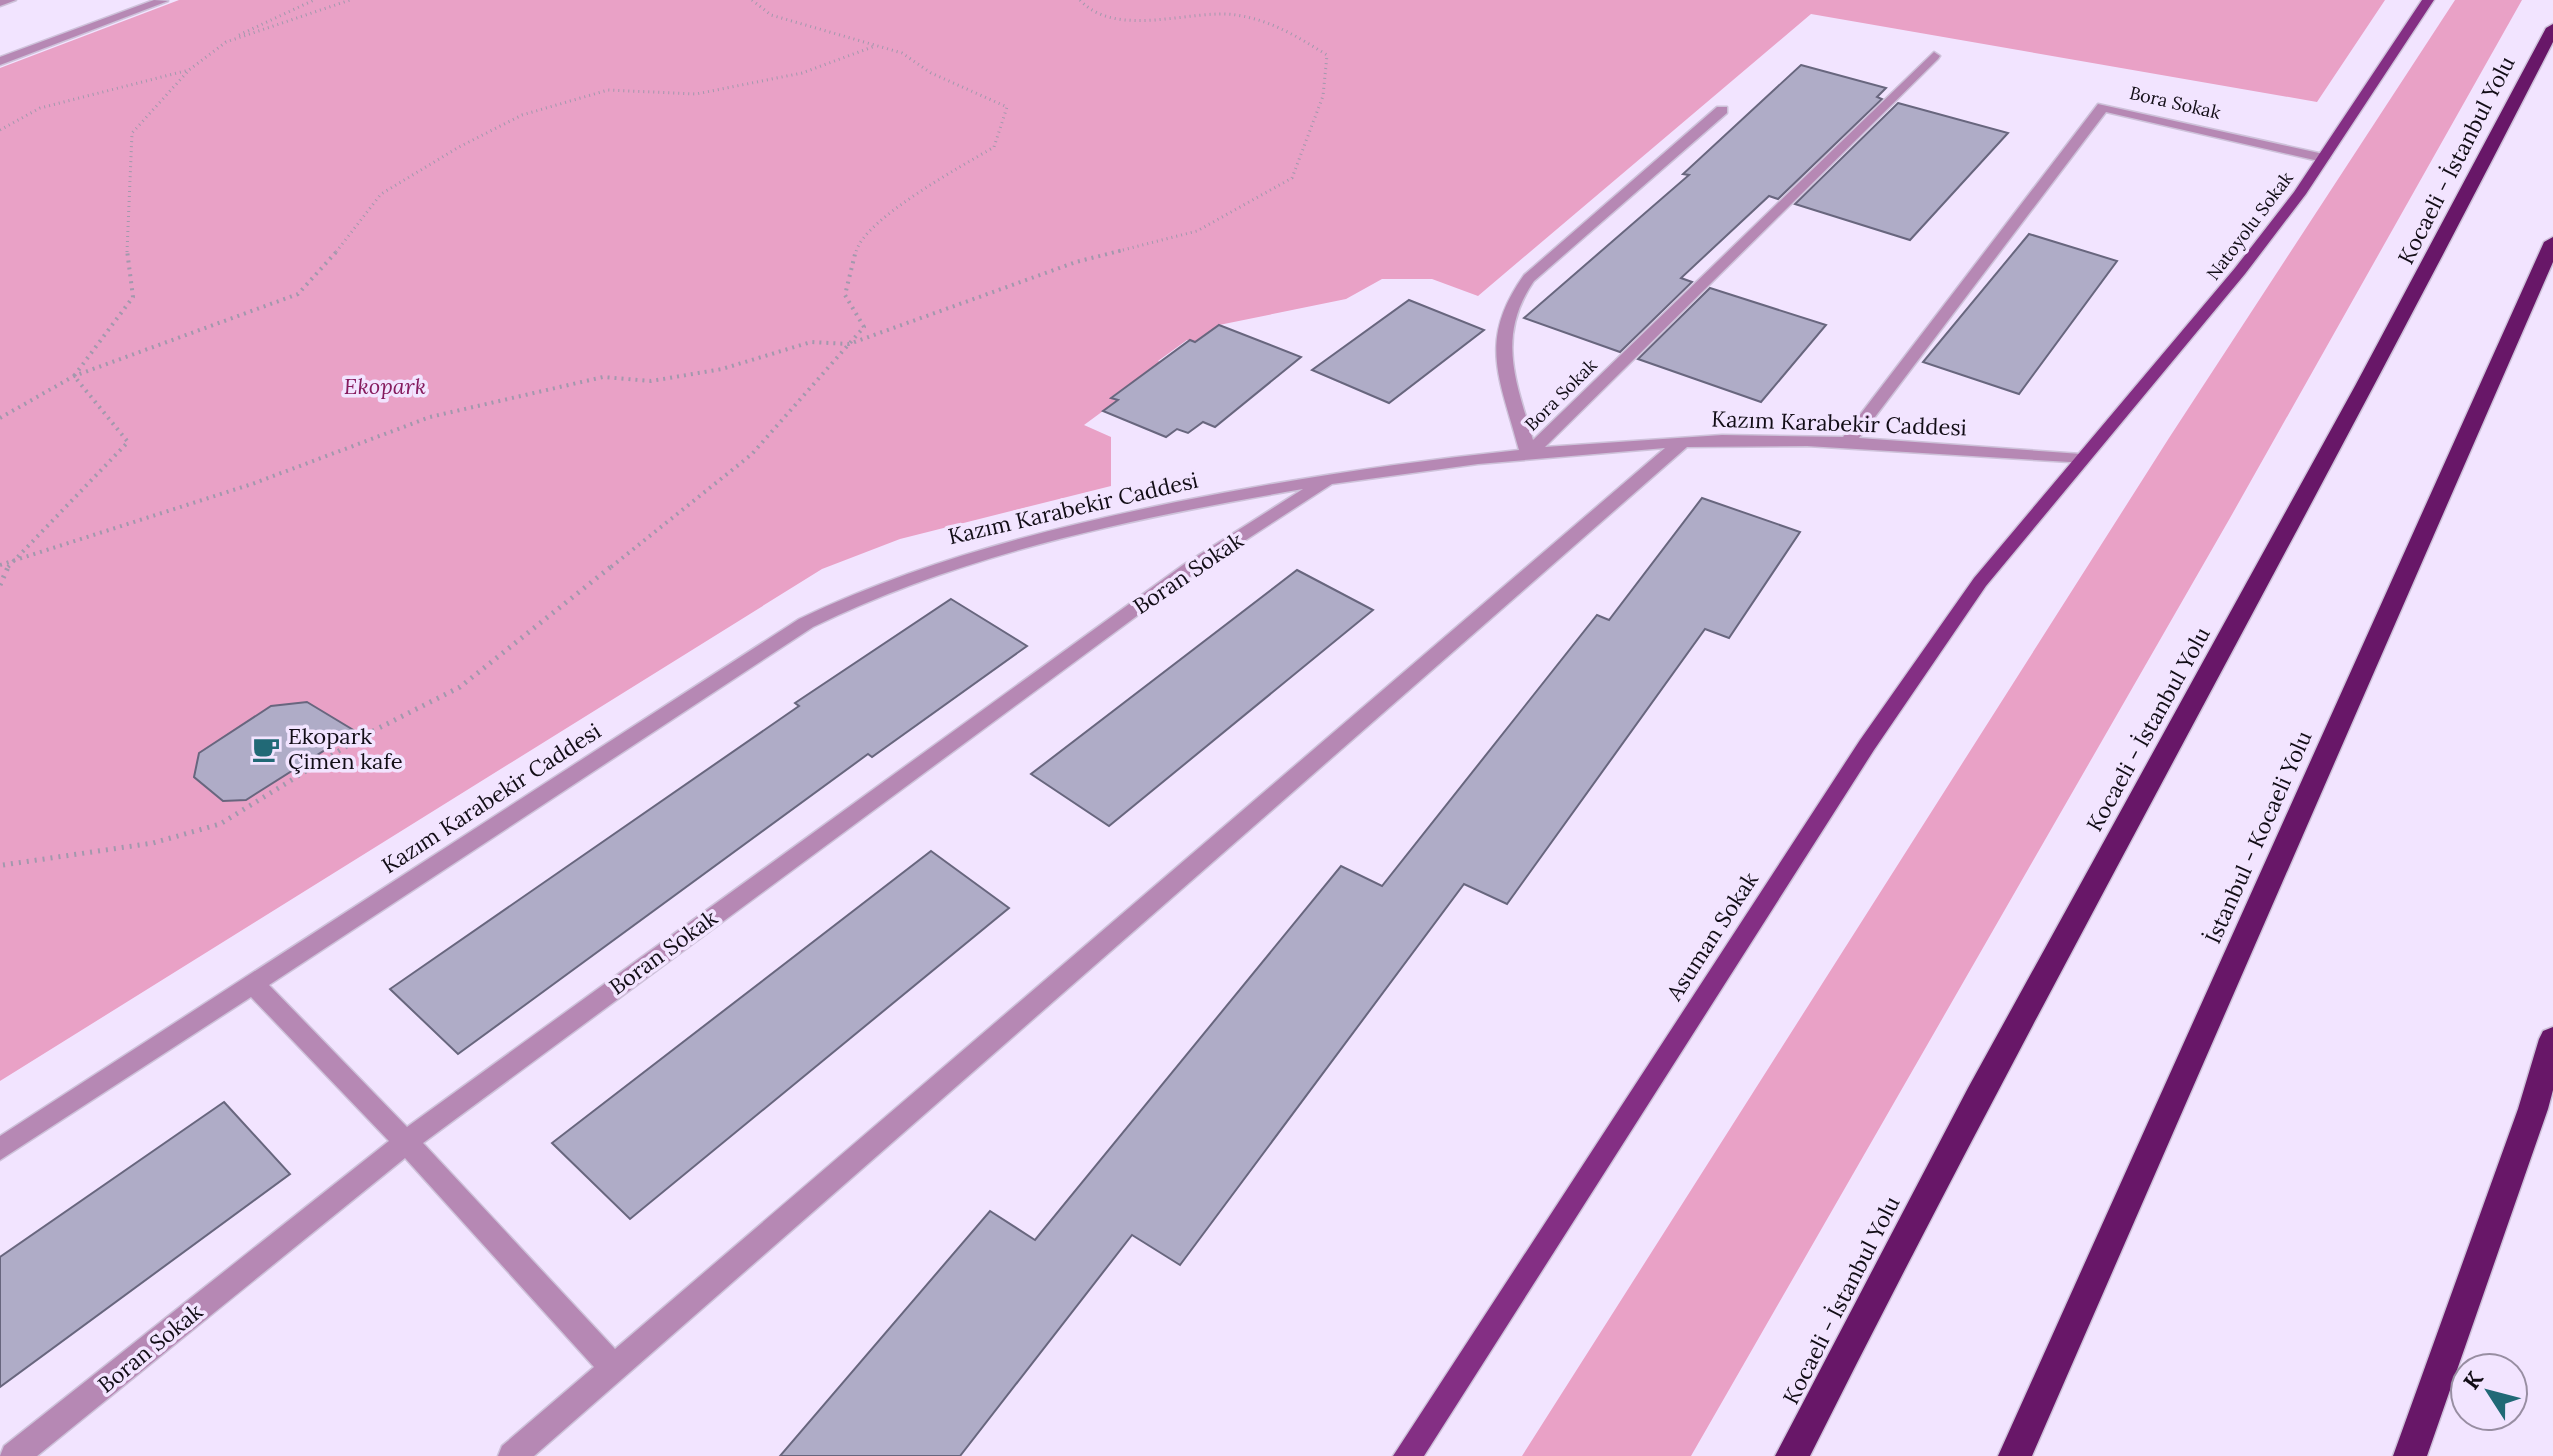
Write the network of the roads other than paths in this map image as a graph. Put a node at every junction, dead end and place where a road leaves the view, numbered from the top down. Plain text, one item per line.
1 (10, 0) edge
2 (2428, 0) edge
3 (162, 1) edge
4 (0, 3) edge
5 (2553, 28) edge
6 (1934, 56) dead end
7 (0, 61) edge
8 (1722, 110) dead end
9 (2323, 158) junction
10 (2553, 242) edge
11 (1682, 442) junction
12 (1846, 444) junction
13 (1529, 454) junction
14 (2081, 459) junction
15 (1333, 477) junction
16 (253, 984) junction
17 (2553, 1039) edge
18 (406, 1142) junction
19 (0, 1149) edge
20 (612, 1366) junction
21 (14, 1456) edge
22 (512, 1456) edge
23 (1407, 1456) edge
24 (1792, 1456) edge
25 (2015, 1456) edge
26 (2410, 1456) edge

1 - 4 street
2 - 9 main road, Natoyolu Sokak
3 - 7 street
5 - 24 highway, Kocaeli - İstanbul Yolu
6 - 13 street, Bora Sokak
8 - 13 street, Bora Sokak
9 - 12 street, Bora Sokak
9 - 14 main road, Natoyolu Sokak
10 - 25 highway, İstanbul - Kocaeli Yolu
11 - 12 street, Kazım Karabekir Caddesi
11 - 13 street, Kazım Karabekir Caddesi
11 - 20 street
12 - 14 street, Kazım Karabekir Caddesi
13 - 15 street, Kazım Karabekir Caddesi
14 - 23 main road, Asuman Sokak
15 - 16 street, Kazım Karabekir Caddesi
15 - 18 street, Boran Sokak
16 - 18 street
16 - 19 street, Kazım Karabekir Caddesi
17 - 26 highway
18 - 20 street
18 - 21 street, Boran Sokak
20 - 22 street

